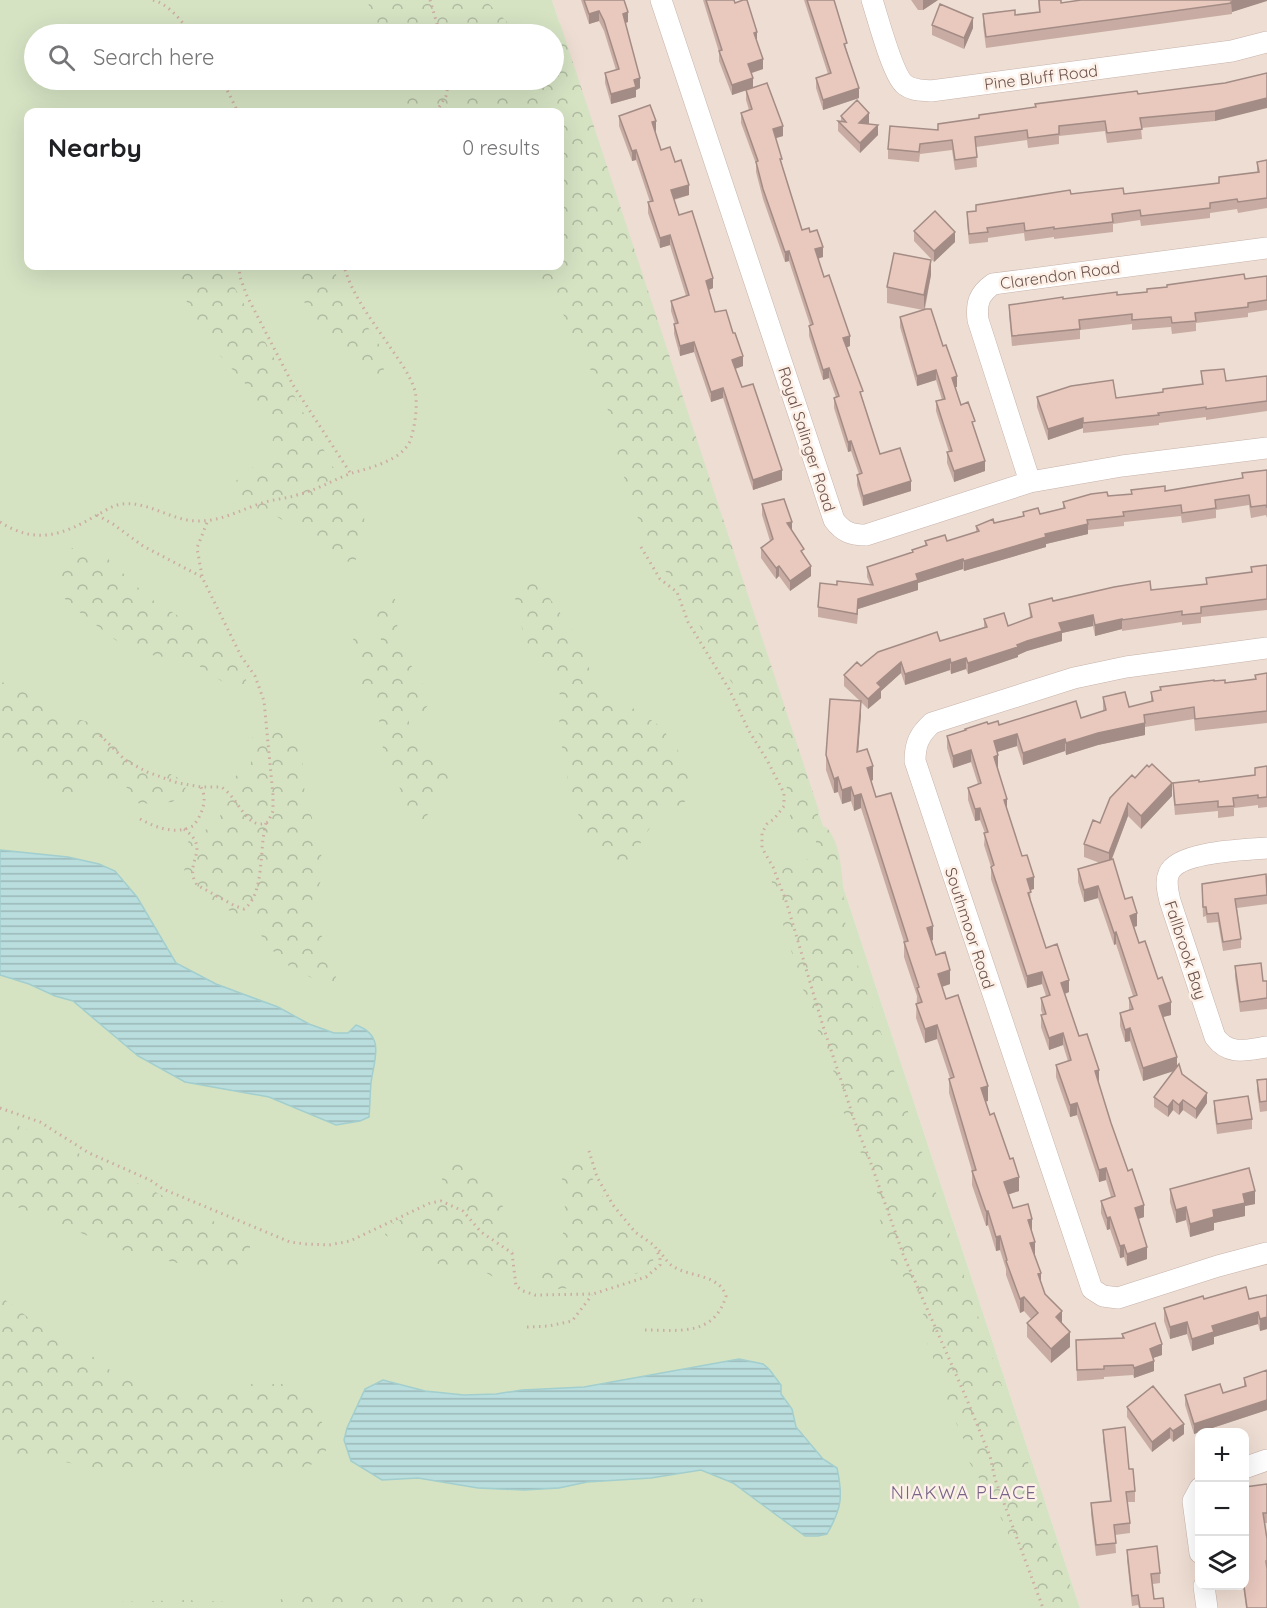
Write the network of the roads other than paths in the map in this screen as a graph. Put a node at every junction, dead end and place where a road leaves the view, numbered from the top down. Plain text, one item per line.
1 (661, 0) edge
2 (872, 0) edge
3 (1267, 42) edge
4 (1267, 248) edge
5 (1267, 448) edge
6 (1030, 482) junction
7 (1267, 648) edge
8 (1267, 848) edge
9 (1267, 1047) edge
10 (1267, 1253) edge
11 (1267, 1460) edge
12 (1249, 1467) edge
13 (1195, 1497) edge
14 (1195, 1516) edge
15 (1205, 1590) edge
16 (1207, 1608) edge

1 - 6 street, Royal Salinger Road
2 - 3 street, Pine Bluff Road
4 - 6 street, Clarendon Road
5 - 6 street, Royal Salinger Road
7 - 10 street, Southmoor Road
8 - 9 street, Fallbrook Bay
11 - 12 street
13 - 14 street
15 - 16 street

